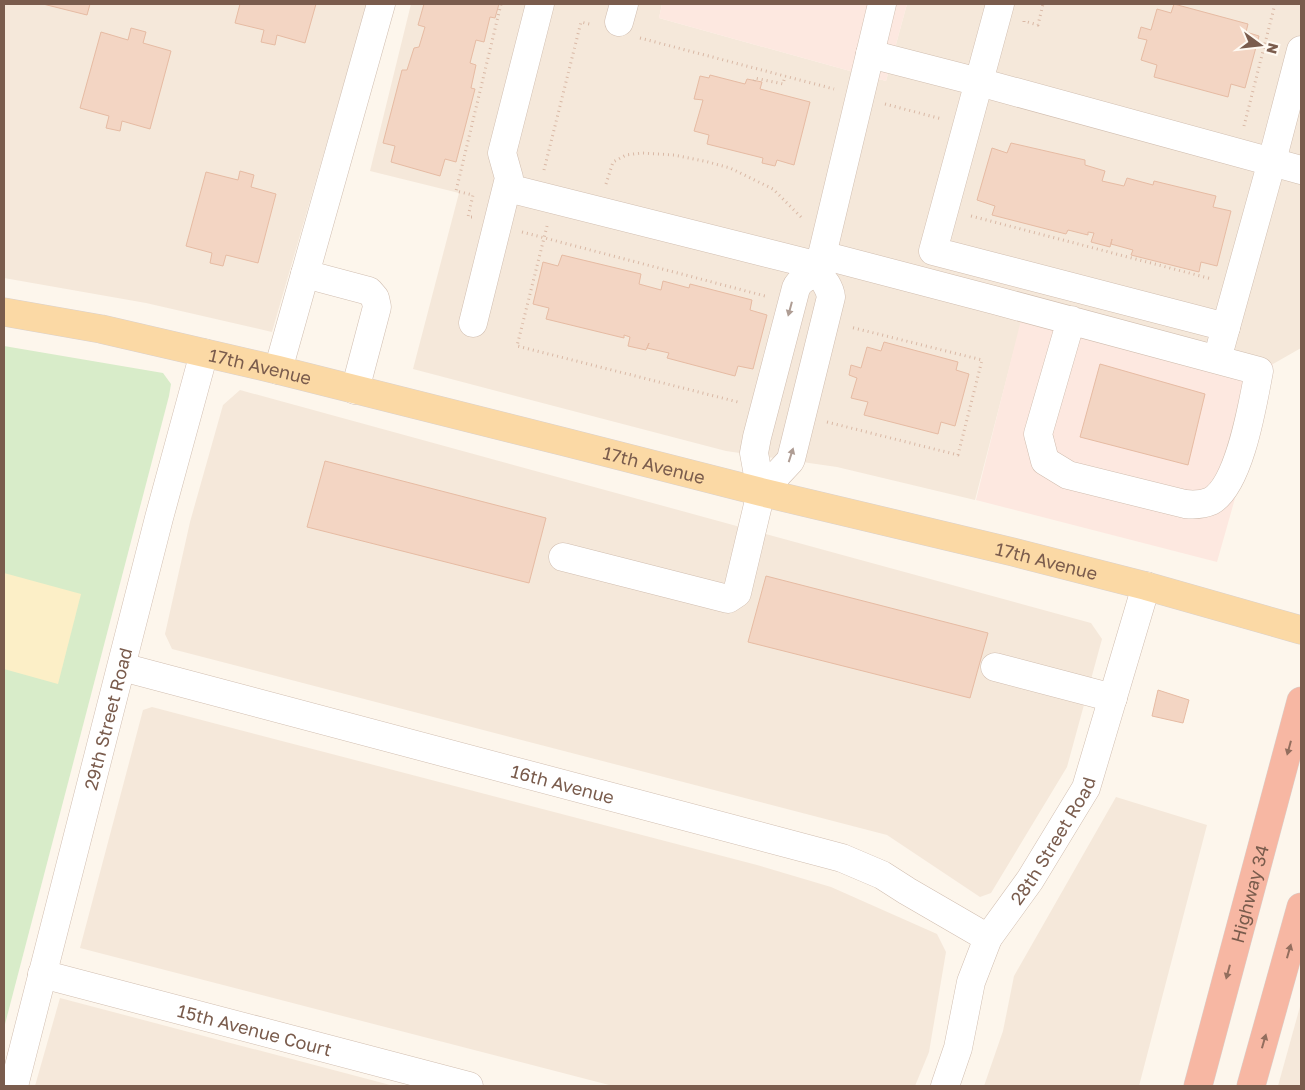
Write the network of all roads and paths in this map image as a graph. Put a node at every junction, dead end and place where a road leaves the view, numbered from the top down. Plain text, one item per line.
1 (381, 4) edge
2 (502, 4) edge
3 (540, 4) edge
4 (1000, 4) edge
5 (1043, 4) edge
6 (1275, 4) edge
7 (875, 5) edge
8 (620, 23) edge
9 (1022, 30) dead end
10 (1301, 50) edge
11 (870, 54) junction
12 (785, 76) junction
13 (754, 81) dead end
14 (979, 82) junction
15 (840, 90) dead end
16 (884, 104) dead end
17 (950, 121) dead end
18 (1242, 131) dead end
19 (1272, 161) junction
20 (1301, 170) edge
21 (542, 175) dead end
22 (605, 186) dead end
23 (508, 188) junction
24 (971, 216) dead end
25 (477, 218) dead end
26 (803, 220) dead end
27 (548, 222) dead end
28 (522, 232) dead end
29 (544, 238) junction
30 (819, 265) junction
31 (306, 274) junction
32 (1213, 279) dead end
33 (773, 298) dead end
34 (4, 312) edge
35 (1071, 320) junction
36 (473, 323) dead end
37 (847, 326) dead end
38 (1226, 327) junction
39 (204, 352) junction
40 (1217, 359) junction
41 (278, 370) junction
42 (355, 390) junction
43 (746, 404) dead end
44 (822, 420) dead end
45 (761, 492) junction
46 (563, 557) dead end
47 (1146, 586) junction
48 (1301, 630) edge
49 (122, 667) junction
50 (995, 667) dead end
51 (1113, 698) junction
52 (1301, 701) edge
53 (1301, 907) edge
54 (988, 938) junction
55 (42, 974) junction
56 (14, 1086) edge
57 (468, 1086) edge
58 (945, 1086) edge
59 (1198, 1086) edge
60 (1251, 1086) edge

1 - 31 street
2 - 25 path
3 - 23 street
4 - 14 street
5 - 9 path
6 - 18 path
7 - 11 street
8 - 12 path
8 - 21 path
10 - 19 street
11 - 14 street
11 - 30 street
12 - 13 path
12 - 15 path
14 - 19 street
14 - 38 street
16 - 17 path
19 - 20 street
19 - 38 street
22 - 26 path
23 - 30 street
23 - 36 street
24 - 32 path
27 - 29 path
28 - 29 path
29 - 33 path
29 - 43 path
30 - 35 street
30 -> 45 street
45 -> 30 street
31 - 41 street
31 - 42 street
34 - 39 main road, 17th Avenue
35 - 40 street
35 - 40 street
37 - 44 path
38 - 40 street
39 - 41 main road, 17th Avenue
39 - 49 street, 29th Street Road
41 - 42 main road, 17th Avenue
42 - 45 main road, 17th Avenue
45 - 46 street
45 - 47 main road, 17th Avenue
47 - 48 main road, 17th Avenue
47 - 51 street, 28th Street Road
49 - 54 street, 16th Avenue
49 - 55 street, 29th Street Road
50 - 51 street
51 - 54 street, 28th Street Road
52 -> 59 highway, Highway 34
60 -> 53 highway
54 - 58 street, 28th Street Road
55 - 56 street, 29th Street Road
55 - 57 street, 15th Avenue Court

